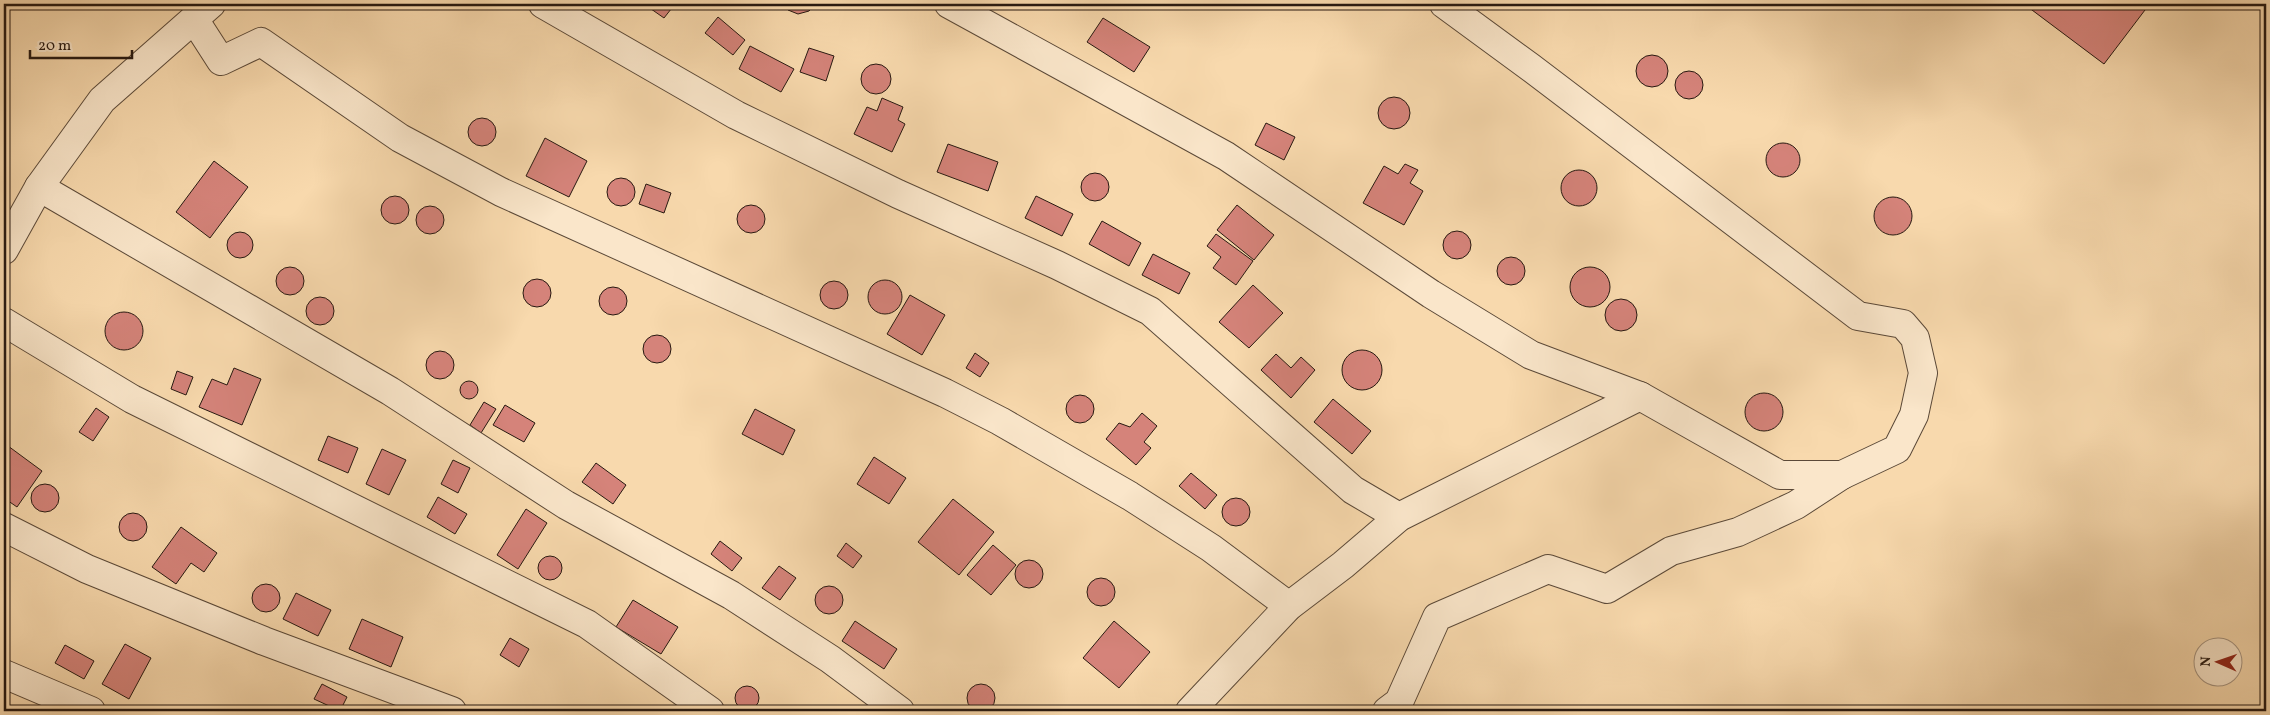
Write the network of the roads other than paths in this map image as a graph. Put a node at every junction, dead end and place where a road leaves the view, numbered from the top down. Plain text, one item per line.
1 (543, 4) edge
2 (949, 4) edge
3 (1444, 4) edge
4 (203, 11) edge
5 (39, 187) junction
6 (4, 250) edge
7 (4, 322) edge
8 (1640, 396) junction
9 (1842, 476) junction
10 (1399, 517) junction
11 (4, 527) edge
12 (1289, 606) junction
13 (4, 674) edge
14 (91, 711) edge
15 (452, 711) edge
16 (710, 711) edge
17 (900, 711) edge
18 (1190, 711) edge
19 (1387, 711) edge

1 - 10 street
2 - 8 street
3 - 9 street
4 - 5 street
4 - 12 street
5 - 6 street
5 - 17 street
7 - 16 street
8 - 9 street
8 - 10 street
9 - 19 street
10 - 12 street
11 - 15 street
12 - 18 street
13 - 14 street

